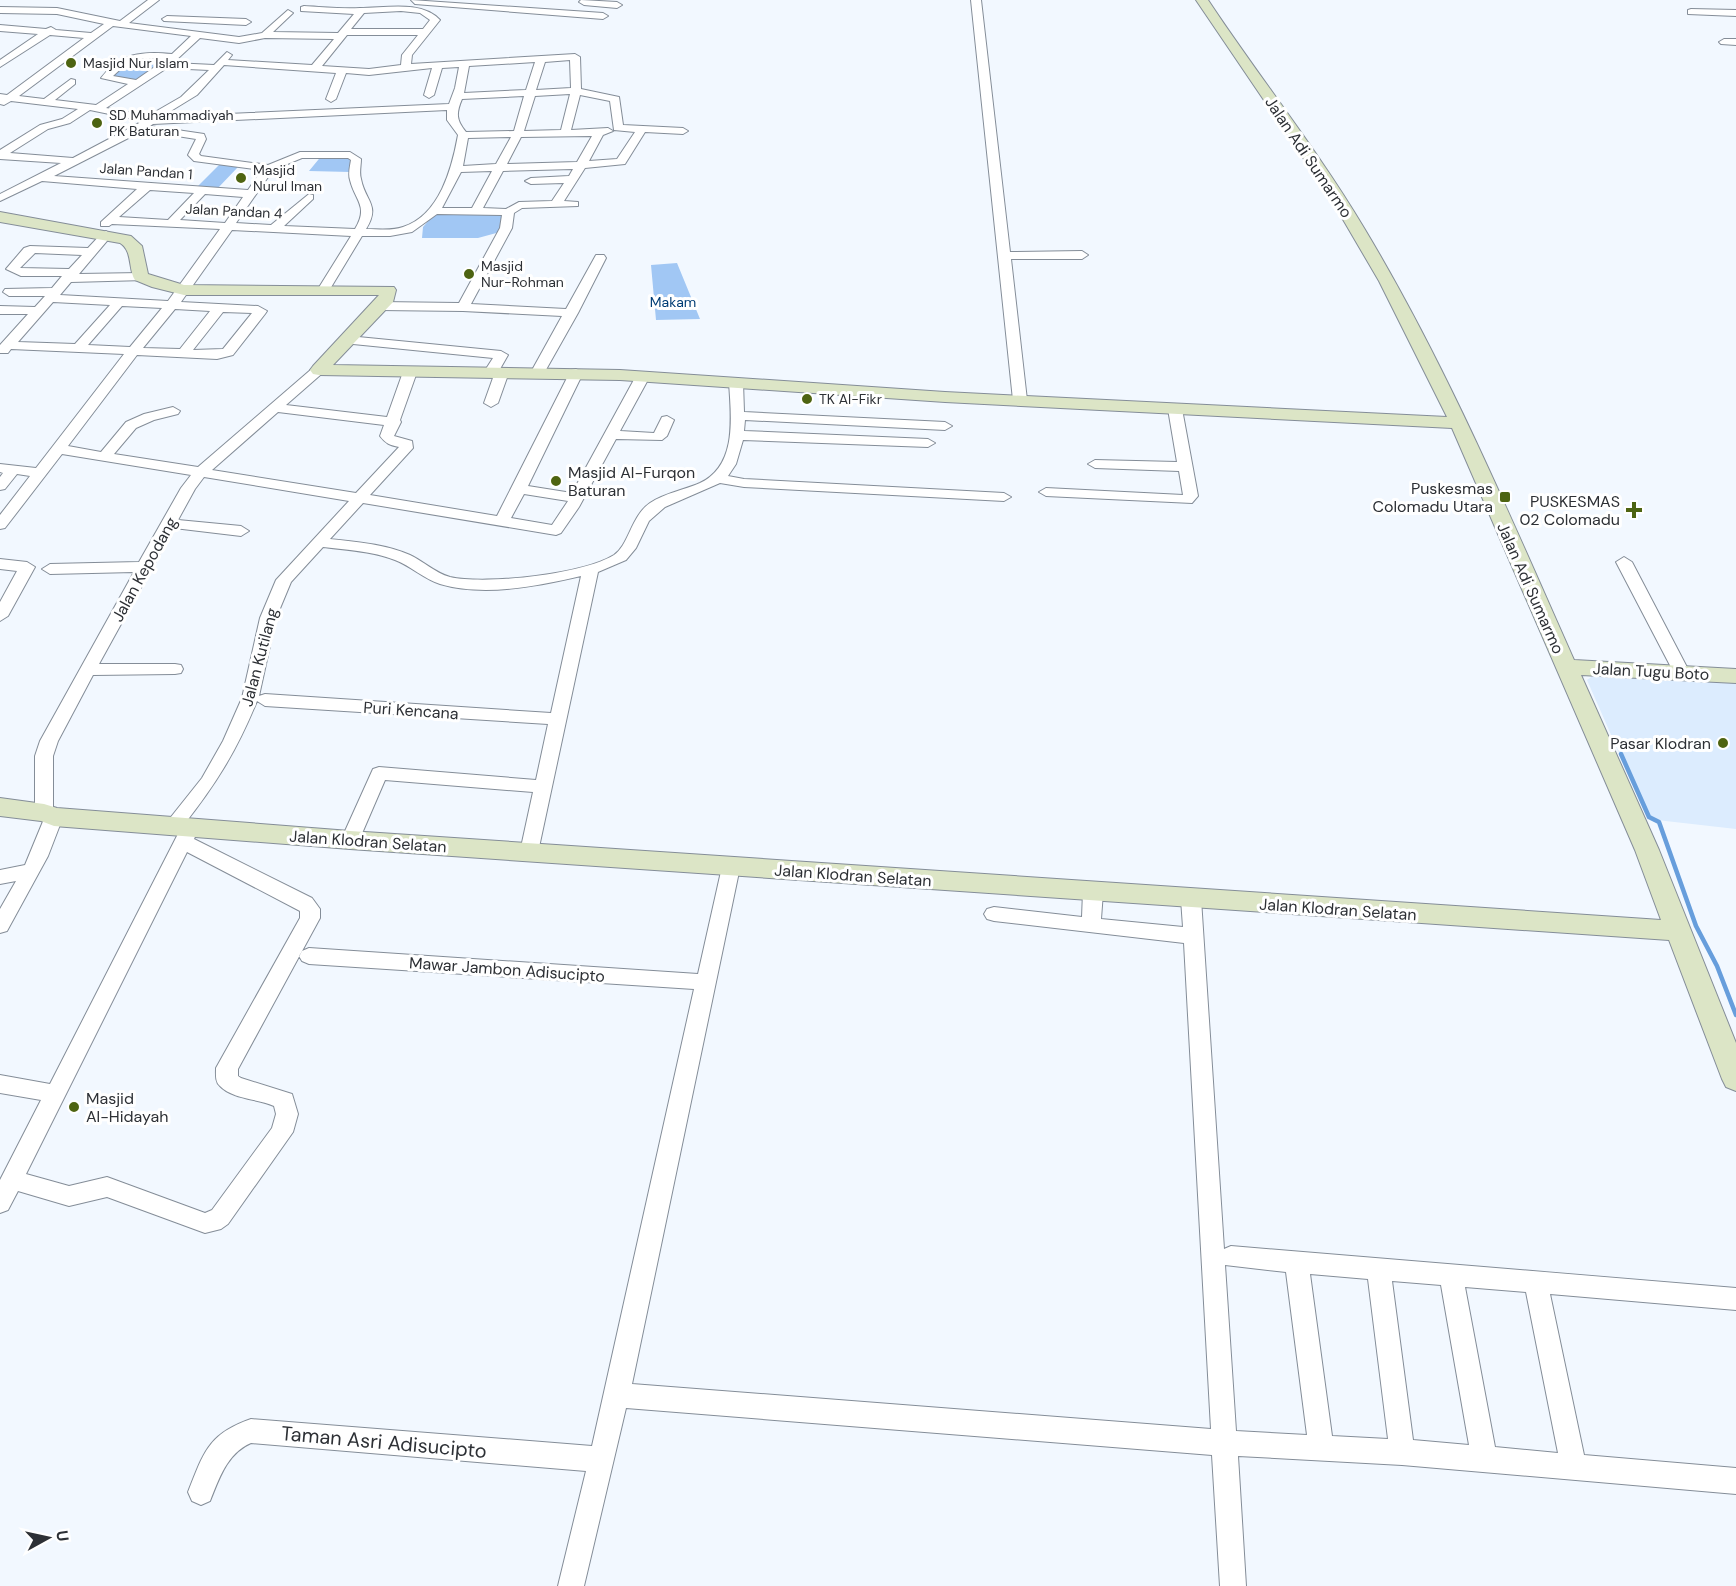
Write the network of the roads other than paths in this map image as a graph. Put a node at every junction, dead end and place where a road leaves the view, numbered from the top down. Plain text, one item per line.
1 (154, 0) edge
2 (402, 0) edge
3 (594, 0) edge
4 (976, 0) edge
5 (1202, 0) edge
6 (576, 2) dead end
7 (304, 9) dead end
8 (392, 9) junction
9 (0, 10) edge
10 (25, 10) junction
11 (361, 11) junction
12 (1691, 12) dead end
13 (288, 13) dead end
14 (1736, 13) edge
15 (78, 15) junction
16 (603, 16) dead end
17 (127, 20) junction
18 (246, 22) dead end
19 (111, 23) junction
20 (0, 27) edge
21 (48, 32) junction
22 (426, 32) junction
23 (200, 33) junction
24 (92, 36) junction
25 (263, 36) junction
26 (341, 36) junction
27 (239, 40) junction
28 (418, 41) junction
29 (1724, 42) dead end
30 (1736, 42) edge
31 (174, 57) junction
32 (541, 58) junction
33 (236, 63) junction
34 (464, 63) junction
35 (0, 64) edge
36 (165, 64) junction
37 (438, 64) junction
38 (219, 65) junction
39 (406, 67) junction
40 (315, 68) junction
41 (342, 70) junction
42 (71, 82) dead end
43 (138, 83) junction
44 (576, 91) junction
45 (531, 92) junction
46 (429, 95) dead end
47 (458, 96) junction
48 (332, 99) dead end
49 (3, 100) edge
50 (46, 102) junction
51 (451, 107) junction
52 (93, 108) junction
53 (147, 123) junction
54 (618, 128) junction
55 (642, 129) junction
56 (683, 131) dead end
57 (599, 133) junction
58 (518, 134) junction
59 (565, 134) junction
60 (463, 135) junction
61 (0, 155) edge
62 (75, 161) junction
63 (581, 165) junction
64 (269, 168) junction
65 (501, 168) junction
66 (457, 169) junction
67 (40, 178) junction
68 (571, 179) junction
69 (531, 181) dead end
70 (147, 186) junction
71 (203, 190) junction
72 (250, 194) junction
73 (309, 197) dead end
74 (0, 198) edge
75 (556, 204) junction
76 (573, 204) dead end
77 (434, 210) junction
78 (476, 211) junction
79 (508, 212) junction
80 (0, 217) edge
81 (171, 223) junction
82 (226, 226) junction
83 (275, 228) junction
84 (103, 229) junction
85 (358, 233) junction
86 (92, 252) junction
87 (1082, 255) dead end
88 (1004, 256) junction
89 (600, 258) dead end
90 (72, 276) junction
91 (141, 277) junction
92 (324, 289) junction
93 (184, 290) junction
94 (9, 292) dead end
95 (54, 295) junction
96 (119, 302) junction
97 (171, 305) junction
98 (380, 306) junction
99 (463, 307) junction
100 (219, 308) junction
101 (0, 310) edge
102 (39, 311) junction
103 (572, 312) junction
104 (348, 340) junction
105 (78, 349) junction
106 (3, 351) edge
107 (184, 353) junction
108 (129, 357) junction
109 (319, 370) junction
110 (410, 372) junction
111 (496, 372) junction
112 (538, 372) junction
113 (576, 373) junction
114 (643, 376) junction
115 (736, 382) junction
116 (1020, 400) junction
117 (490, 403) dead end
118 (276, 408) junction
119 (1175, 409) junction
120 (173, 411) dead end
121 (738, 416) junction
122 (667, 420) dead end
123 (393, 422) junction
124 (1460, 423) junction
125 (901, 424) junction
126 (945, 426) dead end
127 (609, 435) junction
128 (735, 435) junction
129 (900, 442) junction
130 (928, 443) dead end
131 (58, 449) junction
132 (100, 455) junction
133 (1095, 464) dead end
134 (1185, 467) junction
135 (7, 469) edge
136 (201, 472) junction
137 (40, 473) junction
138 (717, 478) junction
139 (0, 486) edge
140 (519, 489) junction
141 (1046, 492) dead end
142 (359, 497) junction
143 (1004, 497) dead end
144 (576, 498) junction
145 (501, 522) junction
146 (169, 523) junction
147 (0, 525) edge
148 (241, 531) dead end
149 (319, 542) junction
150 (1624, 562) dead end
151 (0, 564) edge
152 (145, 567) junction
153 (591, 568) junction
154 (50, 570) dead end
155 (3, 608) edge
156 (1566, 667) junction
157 (175, 669) dead end
158 (87, 670) junction
159 (1682, 673) junction
160 (1736, 676) edge
161 (265, 700) dead end
162 (557, 719) junction
163 (543, 788) junction
164 (28, 811) edge
165 (182, 832) junction
166 (350, 840) junction
167 (529, 852) junction
168 (731, 867) junction
169 (13, 875) edge
170 (1093, 892) junction
171 (1191, 899) junction
172 (994, 914) dead end
173 (1092, 925) junction
174 (0, 926) edge
175 (1678, 931) junction
176 (1193, 936) junction
177 (309, 956) dead end
178 (705, 982) junction
179 (1736, 1079) edge
180 (0, 1084) edge
181 (56, 1094) junction
182 (14, 1180) junction
183 (0, 1203) edge
184 (1231, 1257) dead end
185 (1297, 1263) junction
186 (1379, 1270) junction
187 (1452, 1276) junction
188 (1536, 1284) junction
189 (1736, 1299) edge
190 (617, 1395) junction
191 (1224, 1443) junction
192 (1321, 1447) junction
193 (1402, 1452) junction
194 (1484, 1459) junction
195 (601, 1460) junction
196 (1574, 1468) junction
197 (1736, 1481) edge
198 (201, 1492) dead end
199 (571, 1586) edge
200 (1233, 1586) edge

1 - 17 street
2 - 8 street
2 - 16 street
3 - 6 street
4 - 88 street
5 - 124 main road, Jalan Adi Sumarmo
7 - 11 street
8 - 11 street
8 - 22 street
9 - 10 street
10 - 15 street
10 - 20 street
11 - 26 street
12 - 14 street
13 - 25 street
15 - 19 street
15 - 21 street
17 - 18 street
17 - 19 street
17 - 23 street
19 - 24 street
20 - 21 street
21 - 24 street
21 - 35 street
22 - 26 street
22 - 28 street
23 - 27 street
23 - 31 street
24 - 49 street
25 - 26 street
25 - 27 street
25 - 33 street
26 - 28 street
26 - 40 street
27 - 38 street
28 - 39 street
29 - 30 street
31 - 36 street
31 - 43 street
32 - 34 street
32 - 44 street
32 - 45 street
33 - 38 street
33 - 40 street
34 - 37 street
34 - 47 street
36 - 38 street
36 - 43 street
37 - 39 street
37 - 46 street
38 - 53 street
39 - 41 street
40 - 41 street
41 - 48 street
42 - 50 street
43 - 52 street
44 - 45 street
44 - 54 street
44 - 59 street
45 - 47 street
45 - 58 street
47 - 51 street
49 - 50 street
50 - 52 street
51 - 53 street
51 - 60 street
52 - 53 street
52 - 61 street
53 - 62 street
53 - 64 street
54 - 55 street
54 - 57 street
55 - 56 street
55 - 63 street
57 - 59 street
57 - 63 street
58 - 59 street
58 - 60 street
58 - 65 street
60 - 66 street
61 - 62 street
62 - 67 street
63 - 65 street
63 - 68 street
64 - 72 street
64 - 85 street
65 - 66 street
65 - 78 street
66 - 77 street
67 - 70 street, Jalan Pandan 1
67 - 74 street
68 - 69 street
68 - 75 street
70 - 71 street, Jalan Pandan 1
70 - 84 street
71 - 72 street, Jalan Pandan 1
71 - 81 street
72 - 82 street
73 - 83 street
75 - 76 street
75 - 79 street
77 - 78 street
77 - 85 street, Jalan Pandan 4
78 - 79 street
79 - 99 street
80 - 84 main road
81 - 82 street, Jalan Pandan 4
81 - 84 street, Jalan Pandan 4
82 - 83 street, Jalan Pandan 4
82 - 93 street
83 - 85 street, Jalan Pandan 4
84 - 86 street
84 - 91 main road
85 - 92 street
86 - 90 street
86 - 90 street
87 - 88 street
88 - 116 street
89 - 103 street
90 - 91 street
90 - 95 street
91 - 93 main road
92 - 93 main road
92 - 98 main road
93 - 97 street
94 - 95 street
95 - 96 street
95 - 102 street
96 - 97 street
96 - 105 street
97 - 100 street
97 - 108 street
98 - 99 street
98 - 104 main road
99 - 103 street
100 - 107 street
100 - 107 street
101 - 102 street
102 - 106 street
103 - 112 street
104 - 109 main road
104 - 111 street
105 - 106 street
105 - 108 street
106 - 108 street
107 - 108 street
108 - 131 street
109 - 110 main road
109 - 118 street, Jalan Kepodang
110 - 111 main road
110 - 123 street
111 - 112 main road
111 - 117 street
112 - 113 main road
113 - 114 main road
113 - 140 street
114 - 115 main road
114 - 127 street
115 - 116 main road
115 - 121 street
116 - 119 main road
118 - 123 street
118 - 136 street, Jalan Kepodang
119 - 124 main road
119 - 134 street
120 - 132 street
121 - 125 street
121 - 128 street
122 - 127 street
123 - 142 street, Jalan Kutilang
124 - 156 main road, Jalan Adi Sumarmo
125 - 126 street
125 - 129 street
127 - 144 street
128 - 129 street
128 - 138 street
129 - 130 street
131 - 132 street
131 - 137 street
132 - 136 street
133 - 134 street
134 - 141 street
135 - 137 street
135 - 139 street
136 - 142 street
136 - 146 street, Jalan Kepodang
137 - 147 street
138 - 143 street
138 - 153 street
140 - 144 street
140 - 145 street
142 - 145 street
142 - 149 street, Jalan Kutilang
144 - 145 street
146 - 148 street
146 - 152 street, Jalan Kepodang
149 - 153 street
149 - 165 street, Jalan Kutilang
150 - 159 street
151 - 155 street
152 - 154 street
152 - 158 street, Jalan Kepodang
153 - 162 street
156 - 159 main road, Jalan Tugu Boto
156 - 175 main road, Jalan Adi Sumarmo
157 - 158 street
158 - 164 street, Jalan Kepodang
159 - 160 main road, Jalan Tugu Boto
161 - 162 street, Puri Kencana
162 - 163 street
163 - 166 street
163 - 167 street
164 - 165 main road, Jalan Klodran Selatan
164 - 169 street
165 - 166 main road, Jalan Klodran Selatan
165 - 181 street, Jalan Kutilang
165 - 182 street
166 - 167 main road, Jalan Klodran Selatan
167 - 168 main road, Jalan Klodran Selatan
168 - 170 main road, Jalan Klodran Selatan
168 - 178 street
169 - 174 street
170 - 171 main road, Jalan Klodran Selatan
170 - 173 street
171 - 175 main road, Jalan Klodran Selatan
171 - 176 street
172 - 173 street
173 - 176 street
175 - 179 main road, Jalan Adi Sumarmo
176 - 191 street
177 - 178 street, Mawar Jambon Adisucipto
178 - 190 street
180 - 181 street
181 - 182 street, Jalan Kutilang
182 - 183 street, Jalan Kutilang
184 - 185 street
185 - 186 street
185 - 192 street
186 - 187 street
186 - 193 street
187 - 188 street
187 - 194 street
188 - 189 street
188 - 196 street
190 - 191 street
190 - 195 street
191 - 192 street
191 - 200 street
192 - 193 street
193 - 194 street
194 - 196 street
195 - 198 street, Taman Asri Adisucipto
195 - 199 street
196 - 197 street

